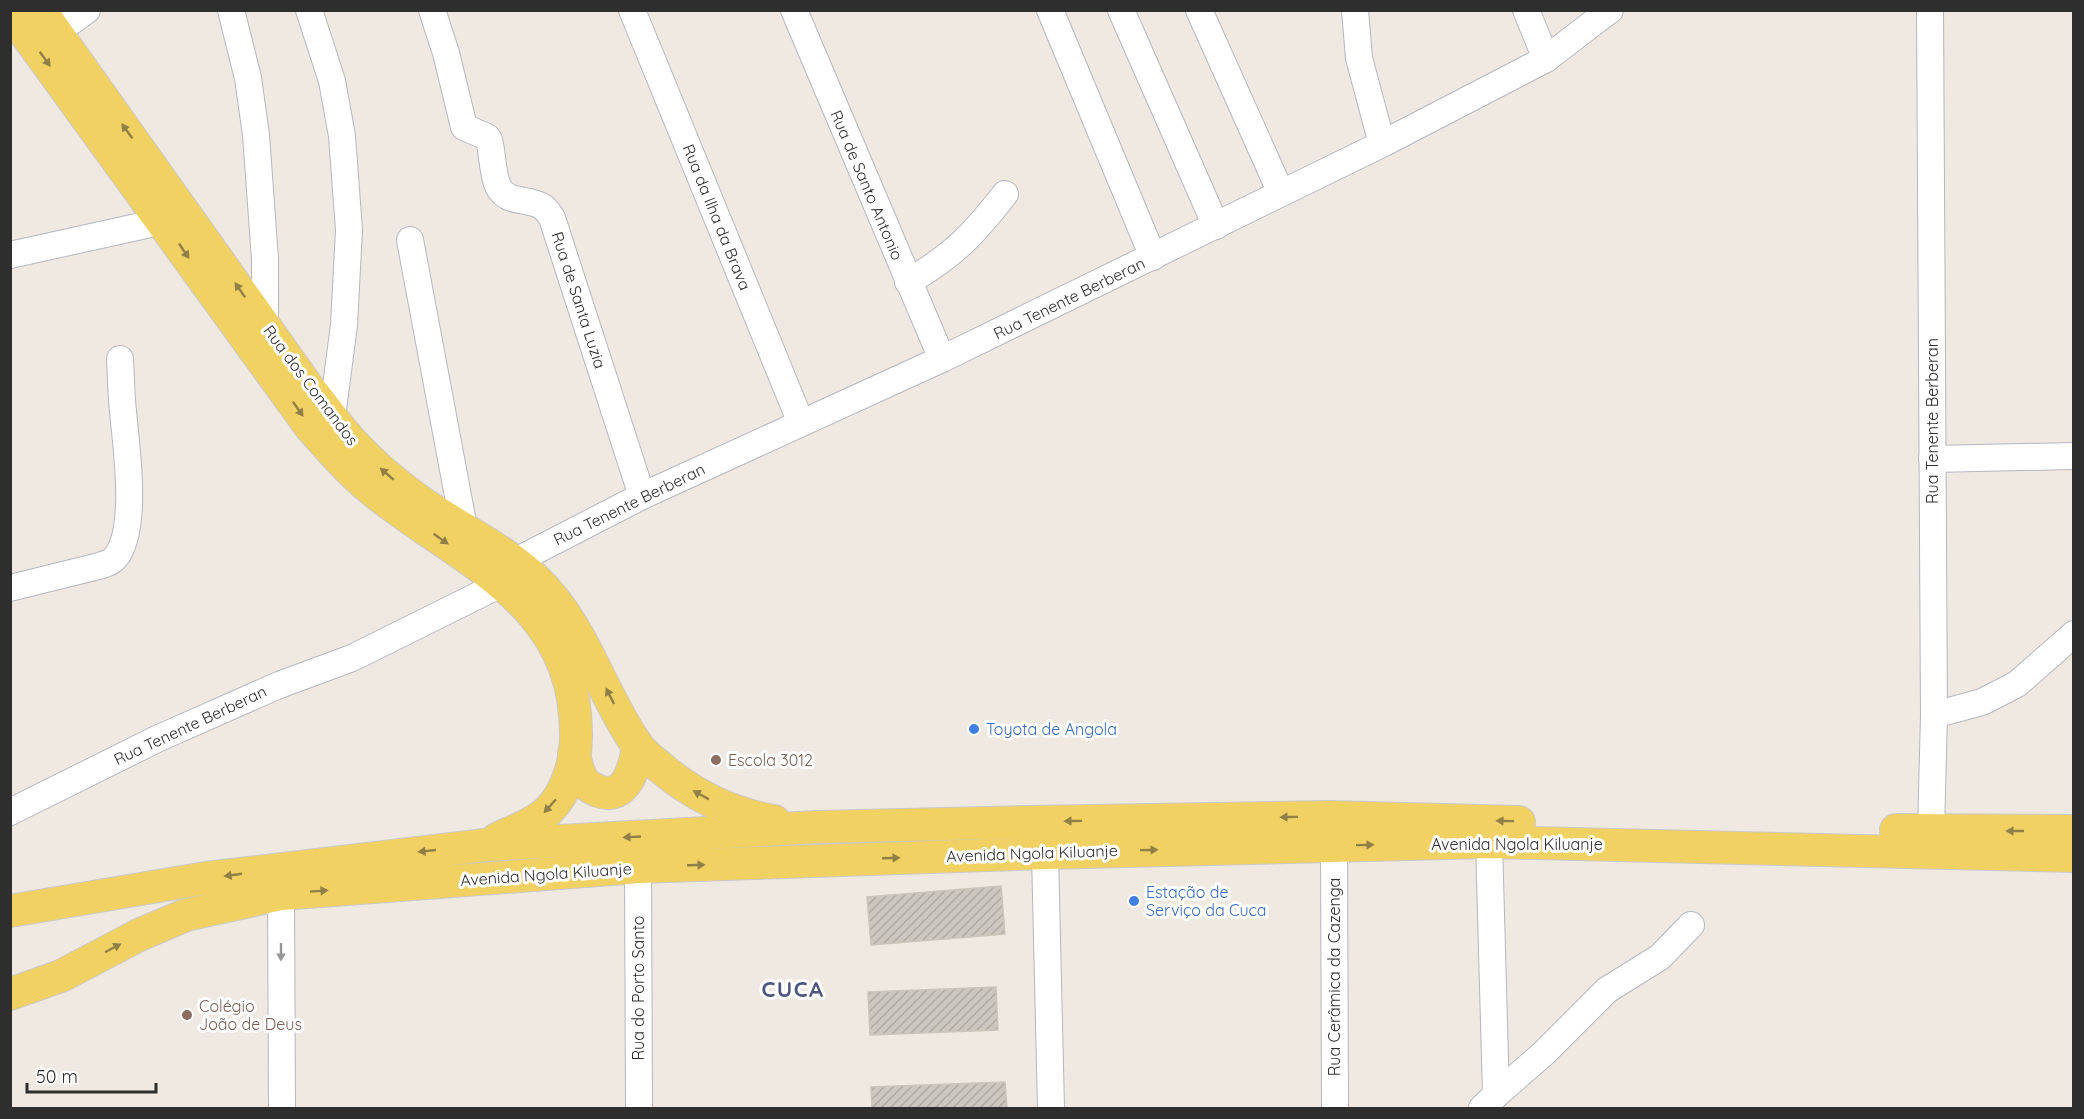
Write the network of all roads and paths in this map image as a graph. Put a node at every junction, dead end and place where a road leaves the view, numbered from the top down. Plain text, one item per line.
1 (87, 10) edge
2 (309, 10) edge
3 (432, 10) edge
4 (632, 10) edge
5 (794, 10) edge
6 (1050, 10) edge
7 (1121, 10) edge
8 (1199, 10) edge
9 (1355, 10) edge
10 (1526, 10) edge
11 (1610, 10) edge
12 (1930, 10) edge
13 (235, 12) edge
14 (26, 16) edge
15 (1546, 59) junction
16 (1382, 144) junction
17 (1281, 193) junction
18 (1005, 194) dead end
19 (164, 221) junction
20 (1216, 226) junction
21 (410, 240) dead end
22 (10, 255) edge
23 (1153, 257) junction
24 (908, 282) junction
25 (265, 326) junction
26 (120, 359) dead end
27 (942, 359) junction
28 (332, 417) junction
29 (801, 423) junction
30 (2073, 456) edge
31 (1932, 459) junction
32 (642, 496) junction
33 (464, 528) junction
34 (509, 573) junction
35 (10, 588) edge
36 (2073, 634) edge
37 (1934, 715) junction
38 (638, 747) junction
39 (574, 754) junction
40 (10, 812) edge
41 (817, 827) junction
42 (1931, 831) junction
43 (2073, 831) edge
44 (1489, 842) junction
45 (485, 845) junction
46 (1334, 846) junction
47 (1045, 853) junction
48 (2073, 856) edge
49 (638, 867) junction
50 (281, 894) junction
51 (41, 906) junction
52 (10, 911) edge
53 (10, 924) edge
54 (1691, 925) dead end
55 (10, 967) edge
56 (61, 975) junction
57 (10, 994) edge
58 (1489, 1102) edge
59 (282, 1108) edge
60 (639, 1108) edge
61 (1051, 1108) edge
62 (1335, 1108) edge

1 - 14 street
2 - 28 street
3 - 32 street, Rua de Santa Luzia
4 - 29 street, Rua da Ilha da Brava
5 - 24 street, Rua de Santo Antonio
6 - 23 street
7 - 20 street
8 - 17 street
9 - 16 street
10 - 15 street
11 - 15 street, Rua Tenente Berberan
12 - 31 street, Rua Tenente Berberan
13 - 25 street
14 -> 19 main road, Rua dos Comandos
25 -> 14 main road, Rua dos Comandos
15 - 16 street, Rua Tenente Berberan
16 - 17 street, Rua Tenente Berberan
17 - 20 street, Rua Tenente Berberan
18 - 24 street
19 - 22 street
19 -> 34 main road, Rua dos Comandos
20 - 23 street, Rua Tenente Berberan
21 - 33 street
23 - 27 street, Rua Tenente Berberan
24 - 27 street, Rua de Santo Antonio
25 - 28 main road, Rua dos Comandos
26 - 35 street
27 - 29 street, Rua Tenente Berberan
33 -> 28 main road, Rua dos Comandos
29 - 32 street, Rua Tenente Berberan
30 - 31 street
31 - 37 street, Rua Tenente Berberan
32 - 34 street, Rua Tenente Berberan
33 - 34 main road, Rua dos Comandos
38 -> 34 main road, Rua dos Comandos
34 - 39 main road, Rua dos Comandos
34 - 40 street, Rua Tenente Berberan
36 - 37 street
37 - 42 street, Rua Tenente Berberan
38 - 39 main road
41 -> 38 main road
39 -> 45 main road
42 -> 41 main road, Avenida Ngola Kiluanje
41 -> 45 main road, Avenida Ngola Kiluanje
43 -> 42 main road, Avenida Ngola Kiluanje
46 -> 44 main road, Avenida Ngola Kiluanje
44 - 48 main road, Avenida Ngola Kiluanje
44 - 58 street
45 -> 51 main road, Avenida Ngola Kiluanje
47 -> 46 main road, Avenida Ngola Kiluanje
46 - 62 street, Rua Cerâmica da Cazenga
49 -> 47 main road, Avenida Ngola Kiluanje
47 - 61 street
50 -> 49 main road, Avenida Ngola Kiluanje
49 - 60 street, Rua do Porto Santo
56 -> 50 main road, Avenida Ngola Kiluanje
50 -> 59 street
51 - 52 main road, Avenida Ngola Kiluanje
51 - 53 main road
54 - 58 street
55 - 56 main road
56 - 57 main road, Avenida Ngola Kiluanje

